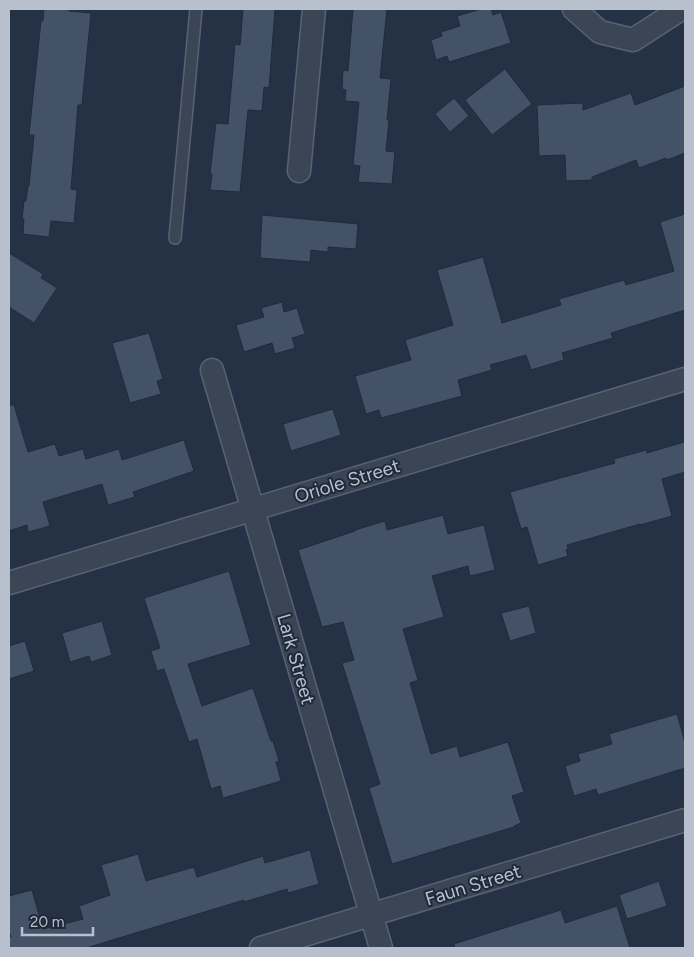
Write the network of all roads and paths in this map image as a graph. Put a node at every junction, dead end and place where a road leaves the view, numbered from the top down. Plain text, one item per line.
1 (196, 9) edge
2 (314, 9) edge
3 (574, 9) edge
4 (681, 9) edge
5 (298, 171) dead end
6 (175, 238) dead end
7 (212, 370) dead end
8 (685, 379) edge
9 (252, 510) junction
10 (9, 584) edge
11 (685, 820) edge
12 (371, 916) junction
13 (261, 948) edge
14 (381, 948) edge

1 - 6 lane
2 - 5 street
3 - 4 street
7 - 9 street, Lark Street
8 - 9 street, Oriole Street
9 - 10 street, Oriole Street
9 - 12 street, Lark Street
11 - 12 street, Faun Street
12 - 13 street, Faun Street
12 - 14 street, Lark Street

